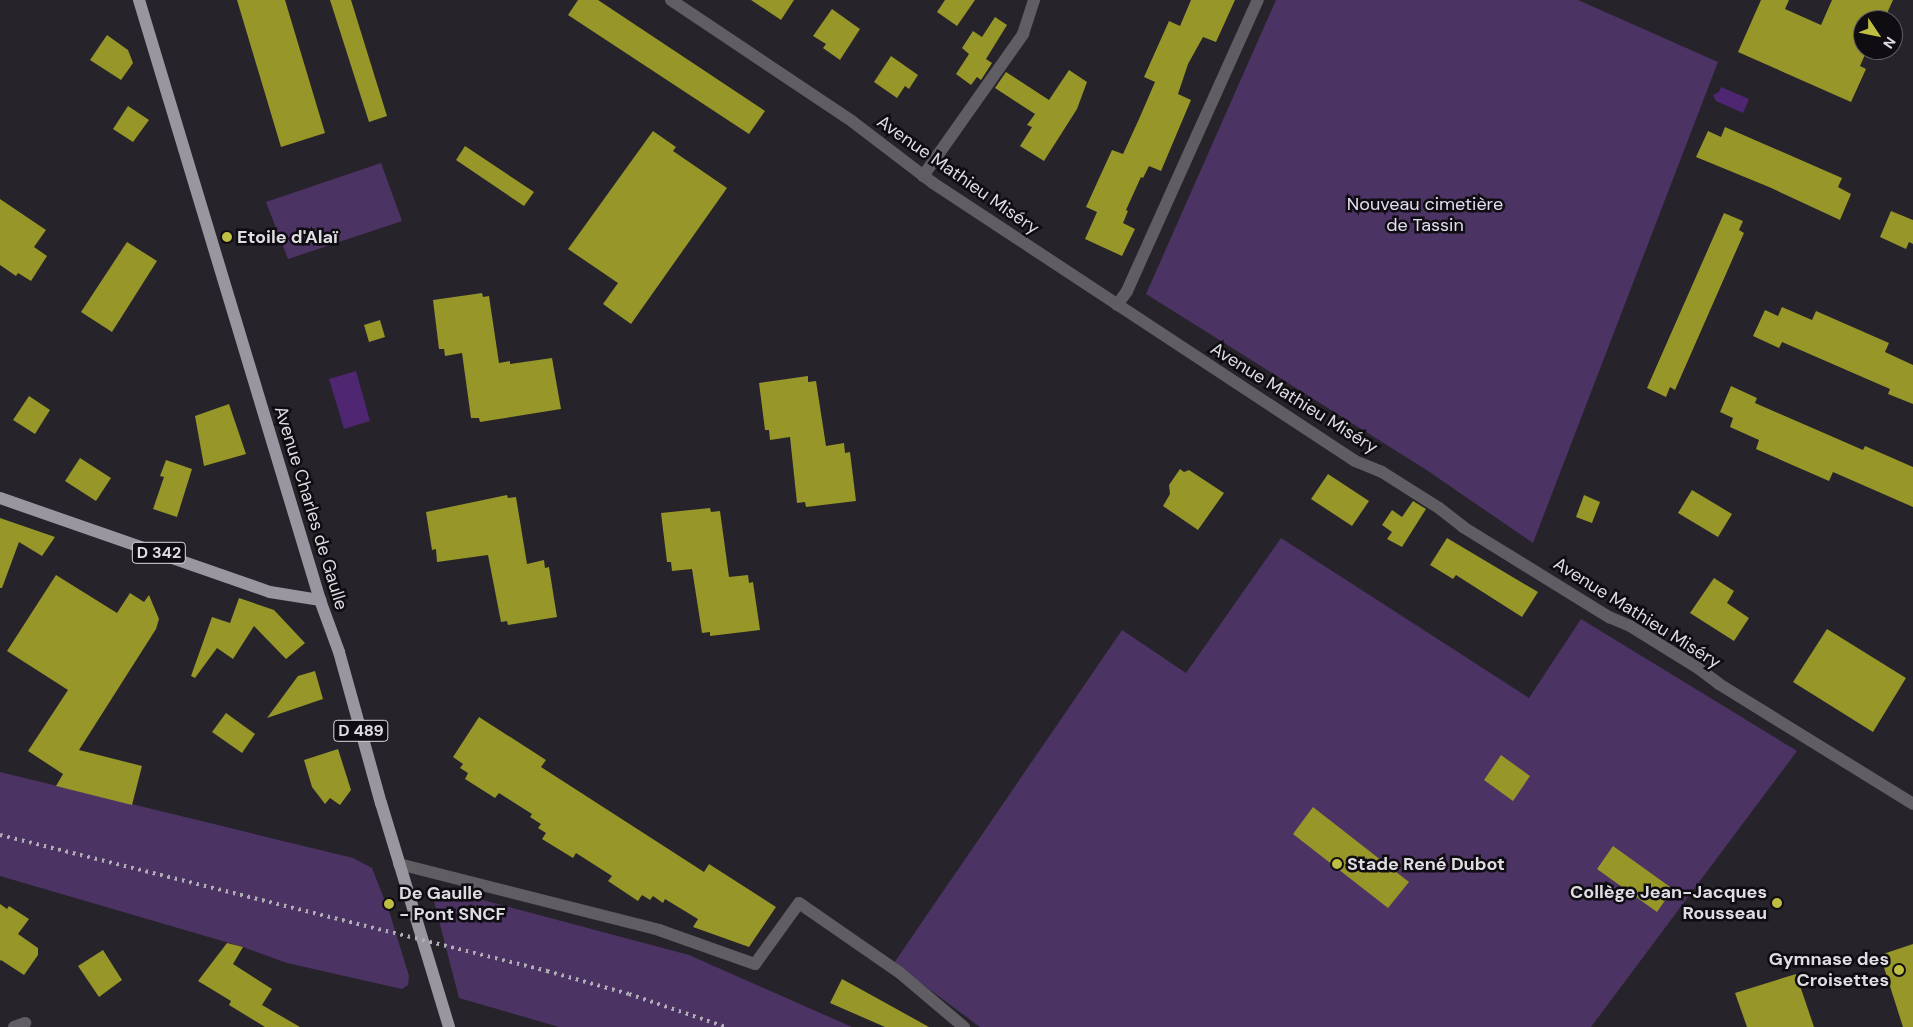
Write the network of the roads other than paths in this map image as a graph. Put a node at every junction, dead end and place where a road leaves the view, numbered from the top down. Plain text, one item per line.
1 (139, 0) edge
2 (671, 0) edge
3 (1034, 0) edge
4 (1258, 0) edge
5 (923, 176) junction
6 (1117, 305) junction
7 (0, 498) edge
8 (320, 600) junction
9 (1913, 804) edge
10 (399, 864) junction
11 (449, 1027) edge
12 (964, 1027) edge

1 - 8 main road, Avenue Charles de Gaulle / D 489
2 - 5 street, Avenue Mathieu Miséry
3 - 5 street
4 - 6 street
5 - 6 street, Avenue Mathieu Miséry
6 - 9 street, Avenue Mathieu Miséry
7 - 8 main road, D 342
8 - 10 main road, Avenue Charles de Gaulle / D 489
10 - 11 main road, Avenue Charles de Gaulle / D 489
10 - 12 street

